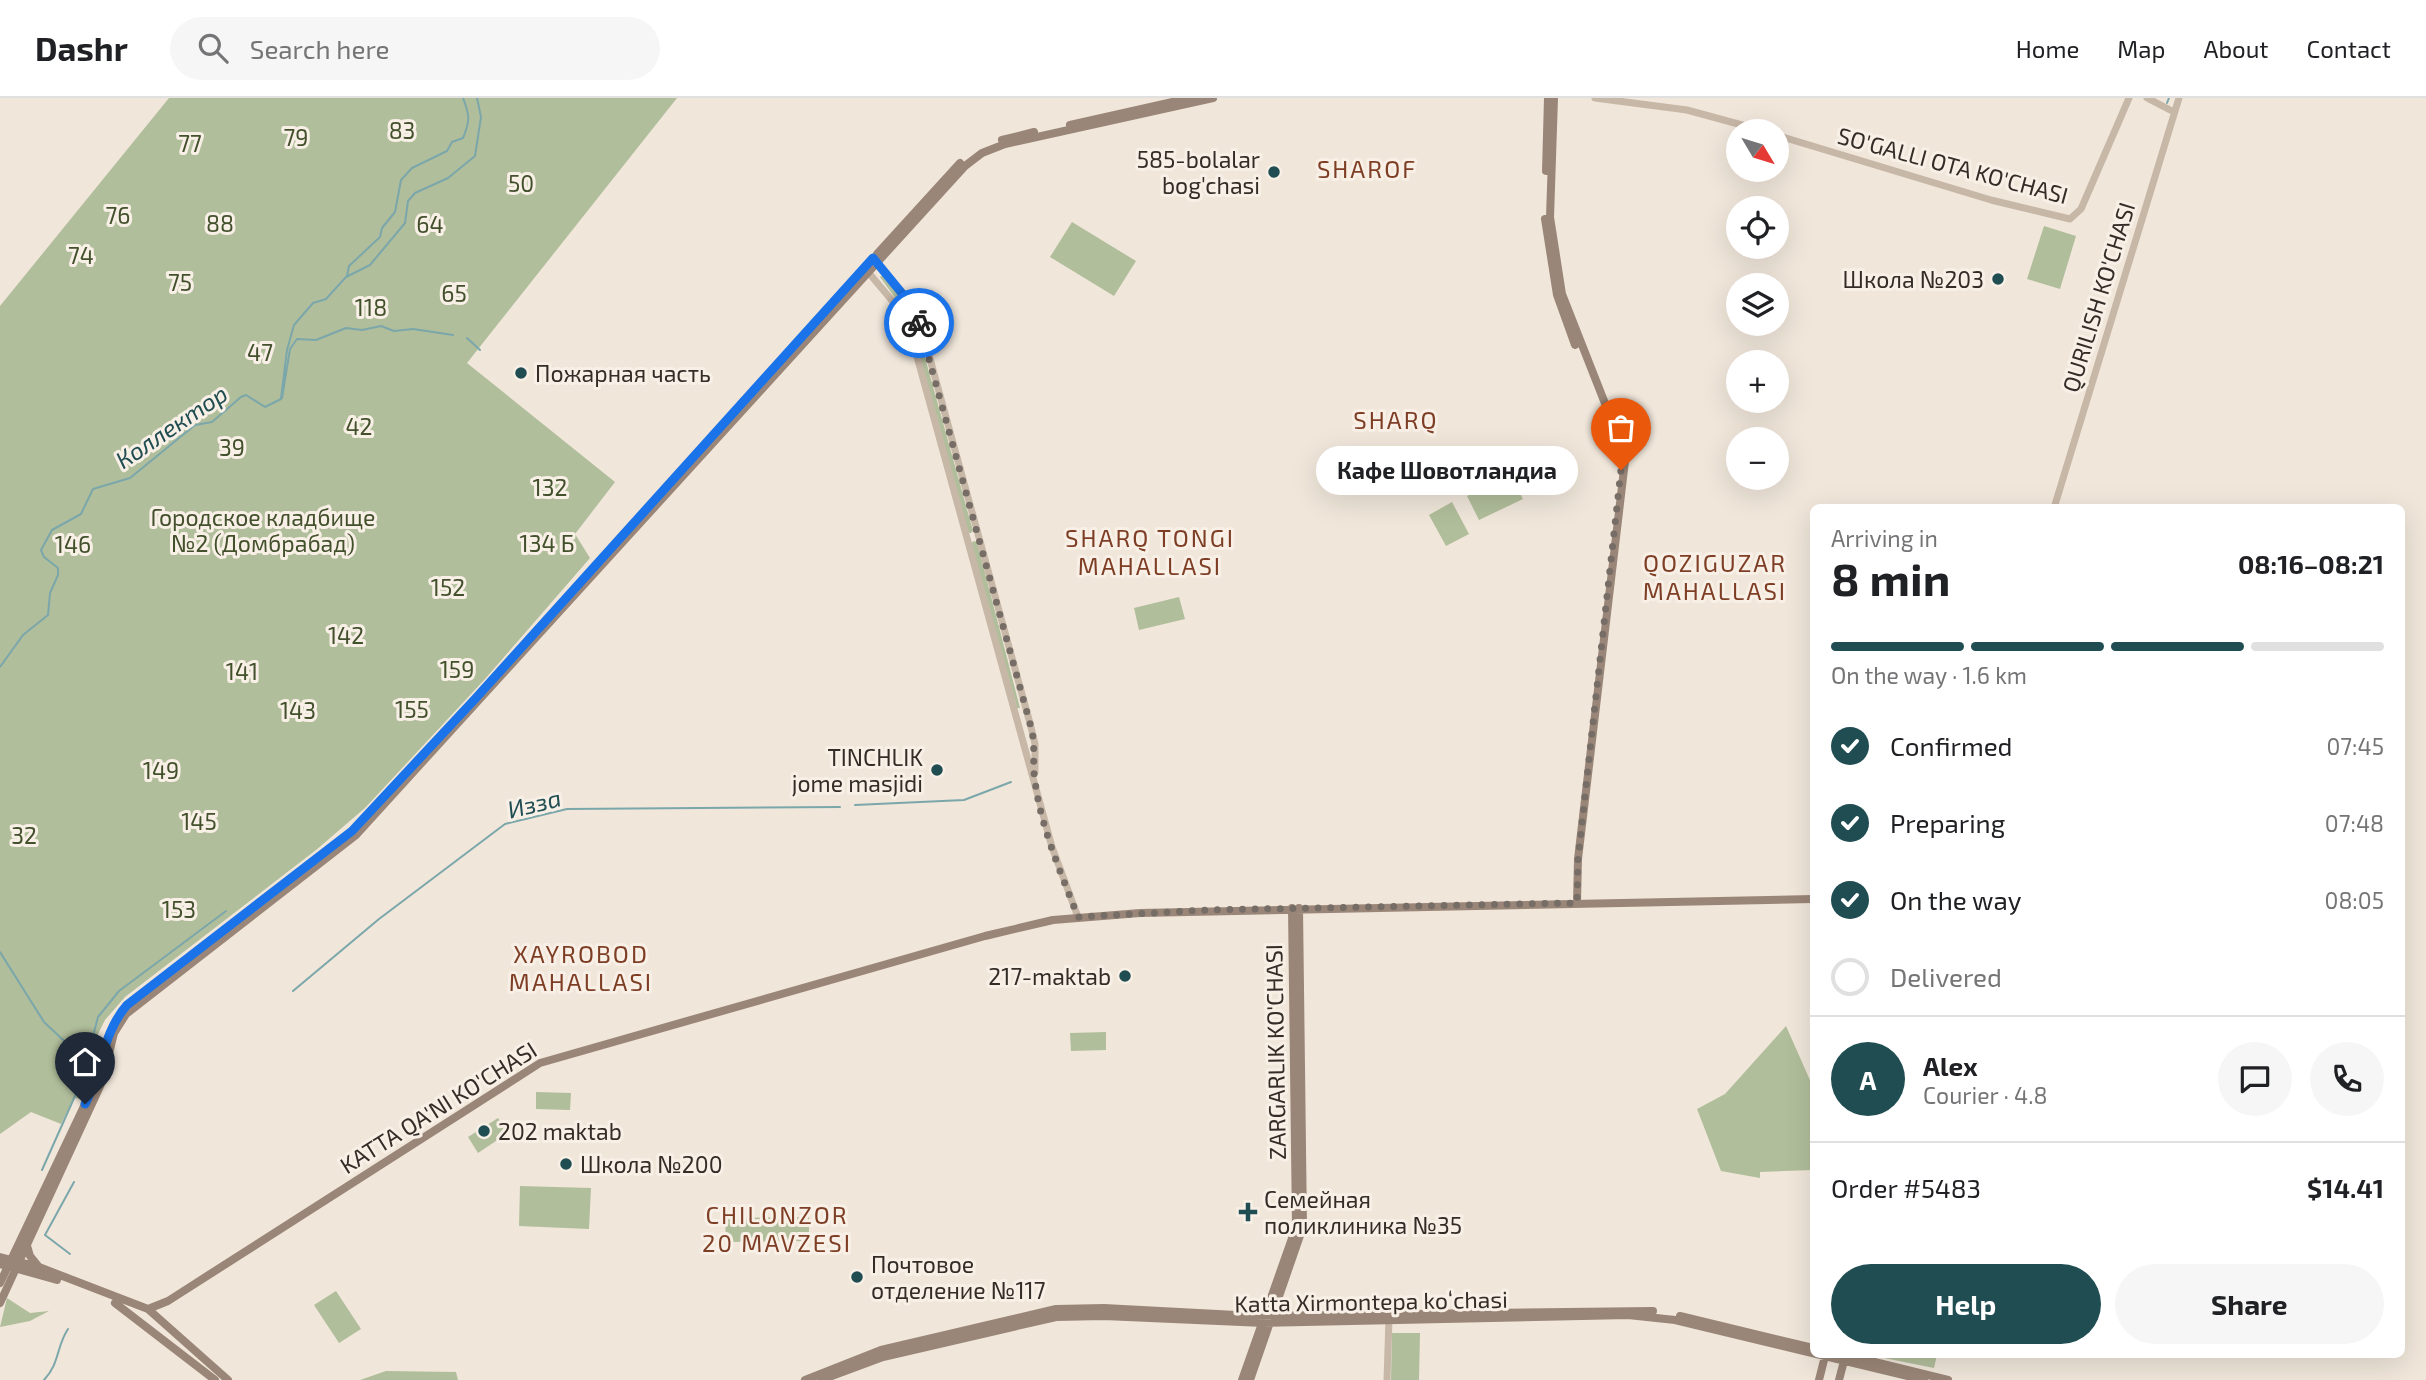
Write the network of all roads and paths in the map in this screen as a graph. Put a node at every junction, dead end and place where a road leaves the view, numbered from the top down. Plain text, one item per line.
1 (1147, 98) edge
2 (1190, 98) edge
3 (1213, 98) edge
4 (1548, 98) edge
5 (1554, 98) edge
6 (1595, 98) edge
7 (2129, 98) edge
8 (2147, 98) edge
9 (2179, 98) edge
10 (1159, 105) edge
11 (1150, 111) junction
12 (2175, 112) junction
13 (1726, 121) edge
14 (1789, 139) edge
15 (875, 260) junction
16 (866, 270) junction
17 (885, 271) junction
18 (876, 279) junction
19 (1621, 480) junction
20 (2055, 504) edge
21 (979, 536) junction
22 (967, 540) junction
23 (1027, 710) junction
24 (1014, 713) junction
25 (1034, 780) junction
26 (1810, 898) edge
27 (1577, 903) junction
28 (1295, 908) junction
29 (1078, 917) junction
30 (26, 1242) junction
31 (0, 1257) edge
32 (11, 1263) edge
33 (41, 1268) junction
34 (0, 1283) edge
35 (0, 1303) edge
36 (164, 1304) junction
37 (146, 1316) junction
38 (1389, 1317) junction
39 (1269, 1319) junction
40 (161, 1324) junction
41 (1810, 1347) edge
42 (1810, 1353) edge
43 (1824, 1358) edge
44 (1844, 1358) edge
45 (1847, 1358) edge
46 (1849, 1358) edge
47 (215, 1380) edge
48 (228, 1380) edge
49 (805, 1380) edge
50 (821, 1380) edge
51 (1242, 1380) edge
52 (1250, 1380) edge
53 (1387, 1380) edge
54 (1819, 1380) edge
55 (1839, 1380) edge
56 (1924, 1380) edge
57 (1948, 1380) edge

1 - 11 main road
2 - 10 main road
3 - 10 main road
4 - 19 main road
5 - 19 main road
6 - 13 street
7 - 14 street, SO'GALLI OTA KO'CHASI
8 - 12 street
9 - 12 street, QURILISH KO'CHASI
10 - 11 main road
11 - 15 main road
12 - 20 street, QURILISH KO'CHASI
15 - 16 main road
15 - 17 street
16 - 18 street
16 - 30 main road
16 - 32 main road
17 - 18 street
17 - 21 street
18 - 22 street
19 - 27 main road
21 - 22 street
21 - 23 street
22 - 24 street
23 - 24 street
23 - 25 street
24 - 25 street
25 - 29 street
26 - 27 main road, KATTA QA'NI KO'CHASI
27 - 28 main road, KATTA QA'NI KO'CHASI
28 - 29 main road, KATTA QA'NI KO'CHASI
28 - 39 main road, ZARGARLIK KO'CHASI
29 - 36 main road, KATTA QA'NI KO'CHASI
30 - 32 main road
30 - 33 main road
31 - 32 main road
32 - 33 main road
32 - 34 main road
32 - 35 main road
32 - 37 main road
33 - 37 main road
36 - 37 main road, KATTA QA'NI KO'CHASI
36 - 40 main road
37 - 40 main road
37 - 47 main road
38 - 39 main road, Katta Xirmontepa koʻchasi
38 - 41 main road, Katta Xirmontepa koʻchasi
38 - 42 main road, Katta Xirmontepa koʻchasi
38 - 53 street
39 - 49 main road, Katta Xirmontepa koʻchasi
39 - 50 main road, Katta Xirmontepa koʻchasi
39 - 51 main road, ZARGARLIK KO'CHASI
39 - 52 main road, ZARGARLIK KO'CHASI
40 - 48 main road
43 - 54 main road
44 - 55 main road
45 - 56 main road, Katta Xirmontepa koʻchasi
46 - 57 main road, Katta Xirmontepa koʻchasi

